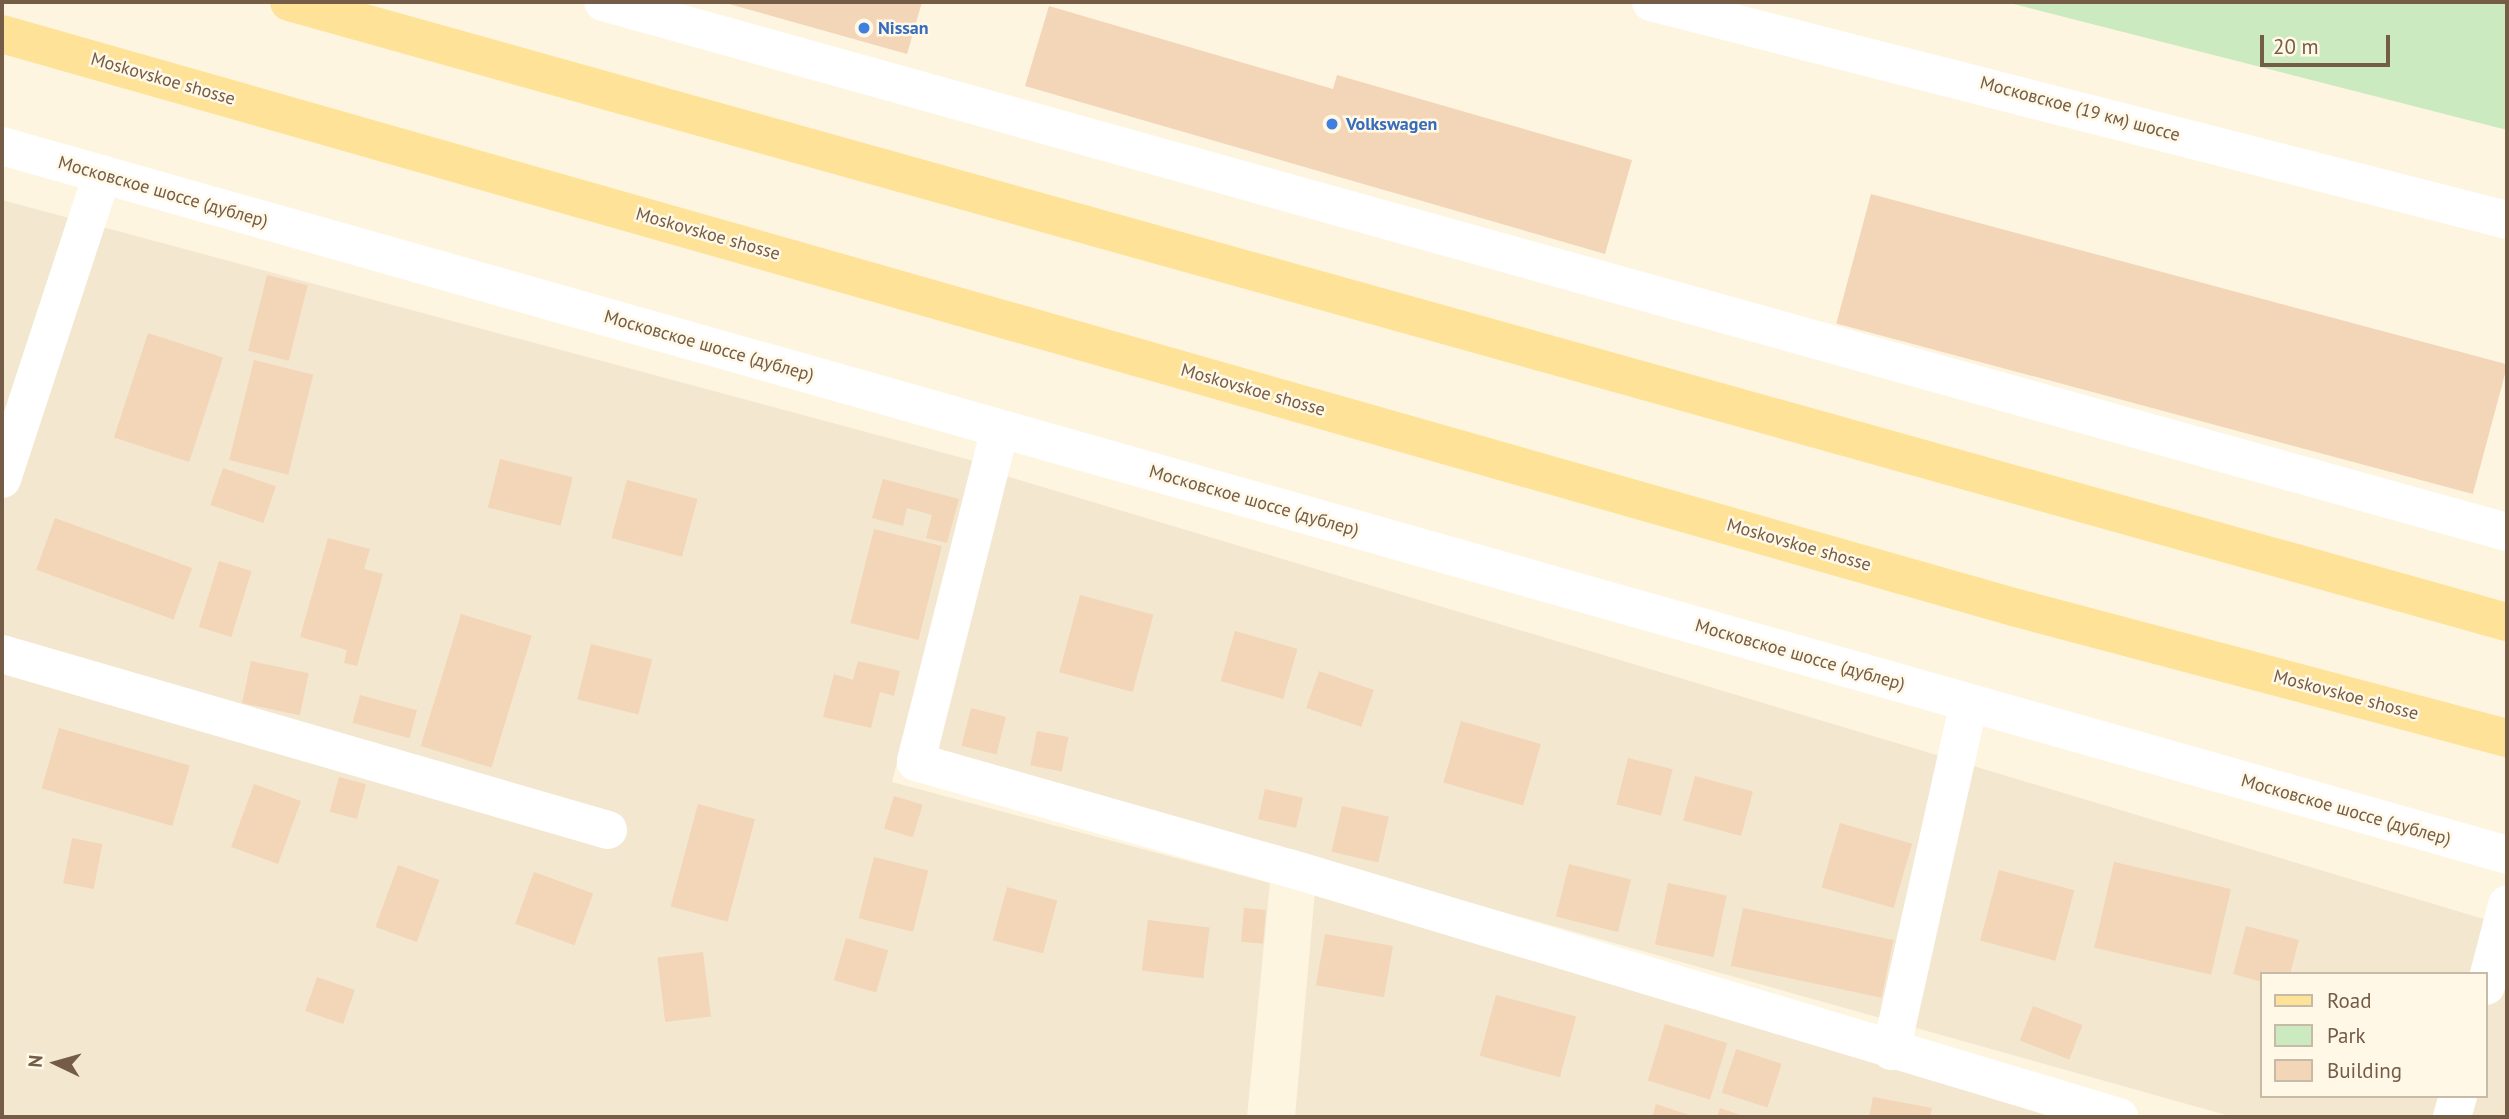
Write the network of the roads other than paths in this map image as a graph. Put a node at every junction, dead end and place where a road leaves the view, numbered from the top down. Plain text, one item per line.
1 (289, 2) edge
2 (603, 2) edge
3 (1651, 2) edge
4 (2, 34) edge
5 (2, 146) edge
6 (102, 174) junction
7 (2507, 220) edge
8 (1000, 429) junction
9 (2, 479) edge
10 (2507, 532) edge
11 (2507, 622) edge
12 (2, 654) edge
13 (1969, 703) junction
14 (2507, 738) edge
15 (608, 830) dead end
16 (2507, 855) edge
17 (2507, 905) edge
18 (2488, 978) edge
19 (1891, 1051) junction
20 (2457, 1098) edge
21 (2119, 1117) edge
22 (2452, 1117) edge

1 - 11 main road
2 - 10 street
3 - 7 street, Московское (19 км) шоссе
4 - 14 main road, Moskovskoe shosse
5 - 6 street, Московское шоссе (дублер)
6 - 8 street, Московское шоссе (дублер)
6 - 9 street
8 - 13 street, Московское шоссе (дублер)
8 - 19 street
12 - 15 street
13 - 16 street, Московское шоссе (дублер)
13 - 19 street
17 - 18 street
19 - 21 street
20 - 22 street

